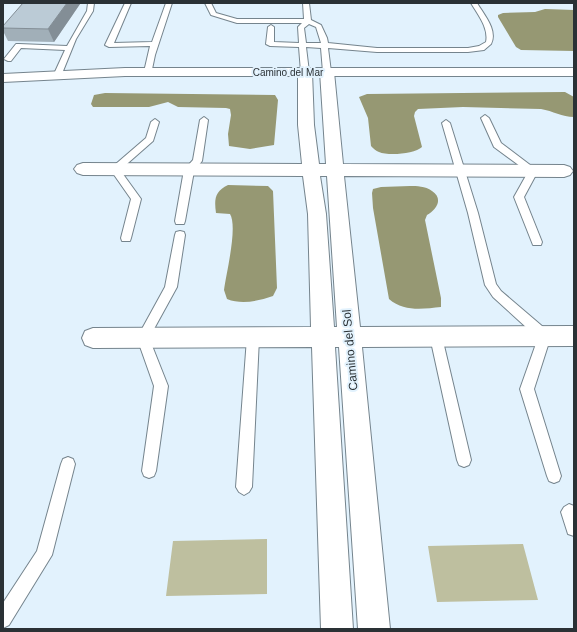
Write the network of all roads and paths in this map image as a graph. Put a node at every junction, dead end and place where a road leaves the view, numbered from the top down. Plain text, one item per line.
1 (91, 3) edge
2 (128, 3) edge
3 (169, 3) edge
4 (208, 3) edge
5 (306, 3) edge
6 (474, 3) edge
7 (308, 20) junction
8 (271, 27) dead end
9 (155, 44) junction
10 (302, 45) junction
11 (324, 46) junction
12 (70, 48) junction
13 (8, 59) dead end
14 (148, 72) junction
15 (305, 72) junction
16 (327, 72) junction
17 (574, 72) edge
18 (58, 74) junction
19 (3, 78) edge
20 (485, 118) dead end
21 (204, 120) dead end
22 (155, 122) dead end
23 (446, 122) dead end
24 (83, 169) dead end
25 (114, 169) junction
26 (189, 170) junction
27 (310, 170) junction
28 (335, 170) junction
29 (461, 171) junction
30 (533, 171) junction
31 (564, 171) dead end
32 (180, 221) dead end
33 (180, 235) dead end
34 (126, 238) dead end
35 (537, 242) dead end
36 (546, 336) junction
37 (574, 336) edge
38 (322, 337) junction
39 (349, 337) junction
40 (436, 337) junction
41 (93, 338) dead end
42 (142, 338) junction
43 (253, 338) junction
44 (464, 460) dead end
45 (68, 464) dead end
46 (149, 471) dead end
47 (554, 476) dead end
48 (244, 486) dead end
49 (569, 512) dead end
50 (574, 528) edge
51 (3, 619) edge
52 (337, 629) edge
53 (374, 629) edge

1 - 12 lane
2 - 9 lane
3 - 9 lane
4 - 7 lane
5 - 7 lane
6 - 11 lane
7 - 10 lane
7 - 11 lane
8 - 10 lane
9 - 14 lane
10 - 11 lane
10 - 15 lane
11 - 16 lane
12 - 13 lane
12 - 18 lane
14 - 15 street, Camino del Mar
14 - 18 street, Camino del Mar
15 - 16 street, Camino del Mar
15 - 27 street, Camino del Sol
16 - 17 street, Camino del Mar
16 - 28 street, Camino del Sol
18 - 19 street, Camino del Mar
20 - 30 lane
21 - 26 lane
22 - 25 lane
23 - 29 lane
24 - 25 street
25 - 26 street
25 - 34 lane
26 - 27 street
26 - 32 lane
27 - 28 street
27 - 38 street, Camino del Sol
28 - 29 street
28 - 39 street, Camino del Sol
29 - 30 street
29 - 36 lane
30 - 31 street
30 - 35 lane
33 - 42 lane
36 - 37 street
36 - 40 street
36 - 47 lane
38 - 39 street
38 - 43 street
38 - 52 street, Camino del Sol
39 - 40 street
39 - 53 street, Camino del Sol
40 - 44 lane
41 - 42 street
42 - 43 street
42 - 46 lane
43 - 48 lane
45 - 51 lane
49 - 50 lane

